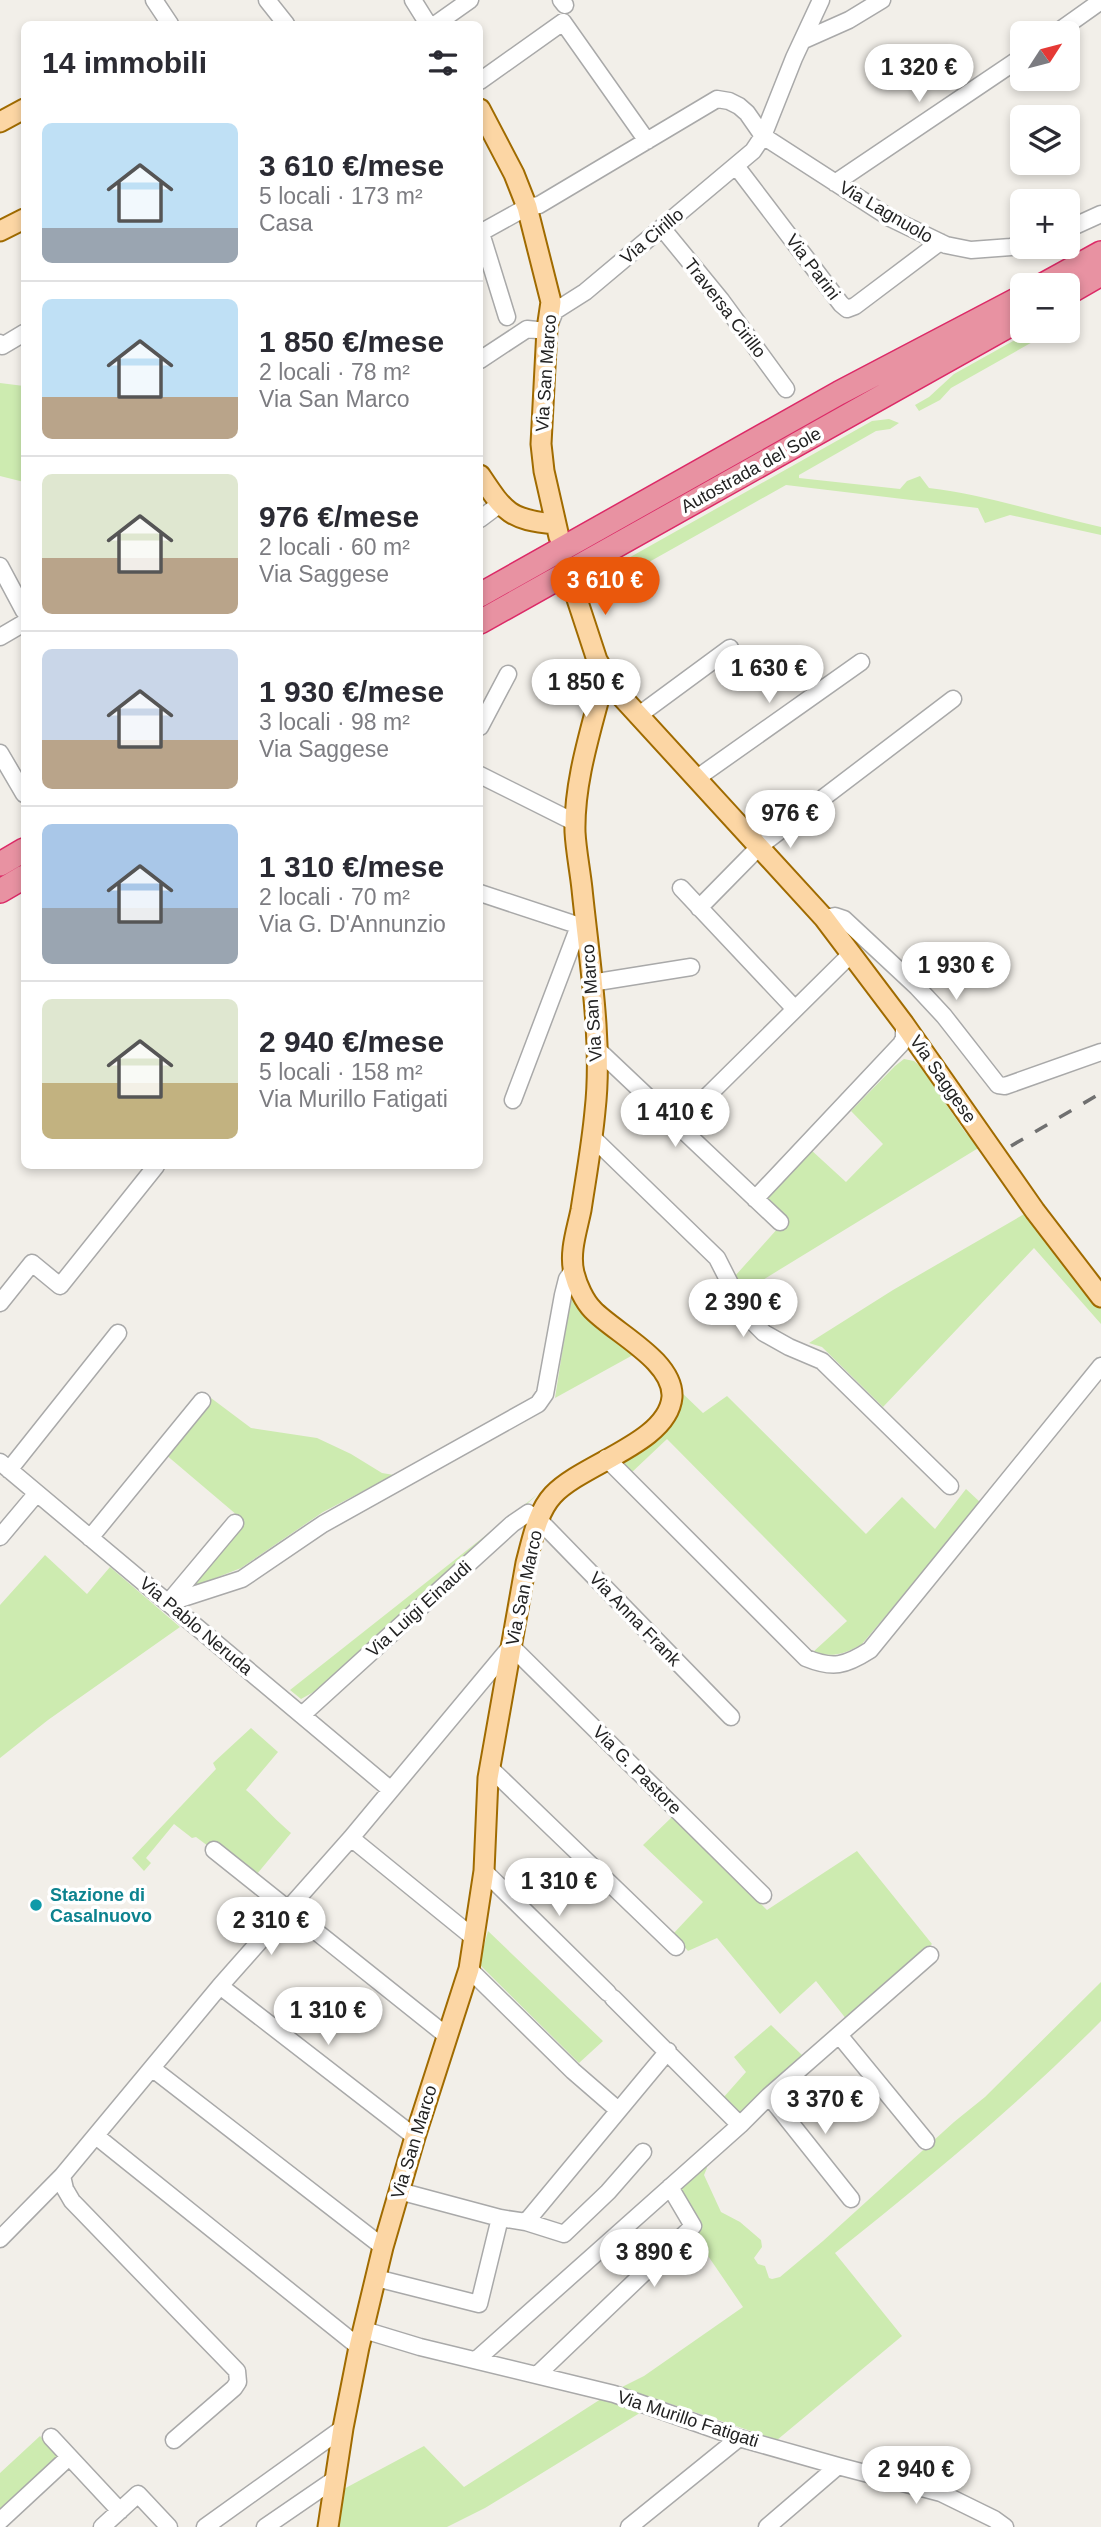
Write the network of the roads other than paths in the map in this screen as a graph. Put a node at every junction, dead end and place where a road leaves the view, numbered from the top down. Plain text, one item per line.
1 (154, 0) edge
2 (267, 0) edge
3 (413, 0) edge
4 (470, 0) edge
5 (821, 0) edge
6 (882, 0) edge
7 (1101, 1) edge
8 (168, 21) edge
9 (284, 21) edge
10 (426, 21) edge
11 (440, 21) edge
12 (1073, 21) edge
13 (804, 40) junction
14 (1010, 65) edge
15 (483, 79) edge
16 (21, 111) edge
17 (483, 115) edge
18 (0, 122) edge
19 (763, 136) junction
20 (647, 141) junction
21 (736, 166) junction
22 (835, 183) junction
23 (527, 207) junction
24 (1101, 214) edge
25 (21, 220) edge
26 (1080, 224) edge
27 (662, 228) junction
28 (0, 231) edge
29 (483, 231) edge
30 (483, 242) edge
31 (940, 242) junction
32 (1010, 247) edge
33 (1101, 253) edge
34 (1065, 273) edge
35 (1101, 274) edge
36 (1080, 286) edge
37 (1010, 303) edge
38 (507, 317) dead end
39 (1010, 325) edge
40 (544, 330) junction
41 (21, 335) edge
42 (0, 343) edge
43 (483, 358) edge
44 (786, 389) dead end
45 (483, 479) edge
46 (500, 504) junction
47 (483, 517) edge
48 (0, 566) edge
49 (573, 587) dead end
50 (483, 593) edge
51 (21, 605) edge
52 (483, 620) edge
53 (21, 624) edge
54 (0, 637) edge
55 (730, 648) dead end
56 (861, 662) dead end
57 (508, 674) dead end
58 (953, 699) dead end
59 (609, 700) junction
60 (637, 713) junction
61 (483, 721) edge
62 (0, 753) edge
63 (483, 776) edge
64 (697, 778) junction
65 (21, 789) edge
66 (576, 823) junction
67 (760, 846) junction
68 (21, 852) edge
69 (0, 864) edge
70 (21, 879) edge
71 (681, 888) dead end
72 (0, 891) edge
73 (483, 894) edge
74 (699, 908) junction
75 (824, 918) junction
76 (582, 927) junction
77 (852, 953) junction
78 (691, 967) dead end
79 (591, 983) junction
80 (795, 1009) junction
81 (904, 1024) junction
82 (596, 1048) junction
83 (1101, 1052) edge
84 (876, 1072) junction
85 (513, 1100) dead end
86 (677, 1126) junction
87 (592, 1136) junction
88 (983, 1136) junction
89 (154, 1169) edge
90 (755, 1199) junction
91 (780, 1222) dead end
92 (573, 1270) junction
93 (1101, 1297) edge
94 (0, 1303) edge
95 (118, 1333) dead end
96 (1101, 1366) edge
97 (202, 1401) dead end
98 (606, 1458) junction
99 (4, 1466) edge
100 (950, 1486) dead end
101 (37, 1493) junction
102 (539, 1520) junction
103 (235, 1523) dead end
104 (0, 1537) edge
105 (90, 1538) junction
106 (168, 1603) junction
107 (511, 1646) junction
108 (302, 1715) junction
109 (731, 1717) dead end
110 (489, 1767) junction
111 (391, 1790) junction
112 (351, 1838) junction
113 (214, 1850) dead end
114 (484, 1871) junction
115 (764, 1895) dead end
116 (290, 1909) junction
117 (474, 1938) junction
118 (677, 1947) dead end
119 (930, 1955) dead end
120 (469, 1969) junction
121 (220, 1986) junction
122 (839, 2035) junction
123 (447, 2036) junction
124 (668, 2051) junction
125 (153, 2069) junction
126 (769, 2096) junction
127 (618, 2110) junction
128 (740, 2125) junction
129 (96, 2136) junction
130 (415, 2137) junction
131 (926, 2141) dead end
132 (643, 2152) dead end
133 (62, 2176) junction
134 (670, 2187) junction
135 (399, 2191) junction
136 (851, 2199) dead end
137 (500, 2218) junction
138 (526, 2222) junction
139 (0, 2239) edge
140 (383, 2247) junction
141 (376, 2278) junction
142 (361, 2339) junction
143 (476, 2360) junction
144 (538, 2374) junction
145 (343, 2428) junction
146 (51, 2437) dead end
147 (739, 2438) junction
148 (174, 2440) dead end
149 (69, 2457) junction
150 (838, 2466) junction
151 (335, 2479) junction
152 (120, 2511) junction
153 (0, 2521) edge
154 (102, 2527) edge
155 (169, 2527) edge
156 (205, 2527) edge
157 (265, 2527) edge
158 (328, 2527) edge
159 (629, 2527) edge
160 (766, 2527) edge
161 (1004, 2527) edge

1 - 8 street
2 - 9 street
3 - 10 street
4 - 11 street
5 - 13 street, Via Cirillo
6 - 13 street
7 - 12 street
13 - 19 street, Via Cirillo
14 - 22 street
15 - 20 street
16 - 18 main road
17 - 23 main road, Via San Marco
19 - 20 street
19 - 21 street, Via Cirillo
19 - 22 street, Via Lagnuolo
20 - 23 street
21 - 27 street, Via Cirillo
21 - 31 street, Via Parini
22 - 31 street, Via Lagnuolo
23 - 29 street
23 - 40 main road, Via San Marco
24 - 26 street
25 - 28 main road
27 - 40 street, Via Cirillo
27 - 44 street, Traversa Cirillo
30 - 38 street
31 - 32 street, Via Lagnuolo
33 - 34 highway
35 - 36 highway
37 - 50 highway, Autostrada del Sole
39 - 52 highway, Autostrada del Sole
40 - 43 street
40 - 46 main road, Via San Marco
41 - 42 street
45 - 46 main road
46 - 47 street
48 - 51 street
49 - 59 main road
53 - 54 street
55 - 60 street
56 - 64 street
57 - 61 street
58 - 67 street
59 - 60 main road, Via Saggese
59 - 66 main road, Via San Marco
60 - 64 main road, Via Saggese
62 - 65 street
63 - 66 street
64 - 67 main road, Via Saggese
66 - 76 main road, Via San Marco
67 - 74 street
67 - 75 main road, Via Saggese
68 - 69 highway
70 - 72 highway
71 - 74 street
73 - 76 street
74 - 80 street
75 - 77 main road, Via Saggese
75 - 83 street
76 - 79 main road, Via San Marco
76 - 85 street
77 - 80 street
77 - 81 main road, Via Saggese
78 - 79 street
79 - 82 main road, Via San Marco
80 - 86 street
81 - 84 street
81 - 88 main road, Via Saggese
82 - 86 street
82 - 87 main road, Via San Marco
84 - 88 street
84 - 90 street
86 - 90 street
87 - 92 main road, Via San Marco
87 - 100 street
88 - 93 main road, Via Saggese
89 - 94 street
90 - 91 street
92 - 98 main road, Via San Marco
92 - 106 street
95 - 99 street
96 - 98 street
97 - 105 street
98 - 102 main road, Via San Marco
99 - 101 street, Via Pablo Neruda
101 - 104 street
101 - 105 street, Via Pablo Neruda
102 - 107 main road, Via San Marco
102 - 108 street, Via Luigi Einaudi
102 - 109 street, Via Anna Frank
103 - 106 street
105 - 106 street, Via Pablo Neruda
106 - 108 street, Via Pablo Neruda
107 - 110 main road, Via San Marco
107 - 111 street
107 - 115 street, Via G. Pastore
108 - 111 street, Via Pablo Neruda
110 - 114 main road, Via San Marco
110 - 118 street
111 - 112 street
112 - 116 street
112 - 117 street
113 - 116 street
114 - 117 main road, Via San Marco
114 - 124 street
116 - 121 street
116 - 123 street
117 - 120 main road, Via San Marco
119 - 122 street
120 - 123 main road, Via San Marco
120 - 127 street
121 - 125 street
121 - 130 street
122 - 126 street
122 - 131 street
123 - 130 main road, Via San Marco
124 - 127 street
124 - 128 street
125 - 129 street
125 - 140 street
126 - 128 street
126 - 136 street
127 - 138 street
128 - 134 street
129 - 133 street
129 - 142 street
130 - 135 main road, Via San Marco
132 - 138 street
133 - 139 street
133 - 148 street
134 - 143 street
134 - 144 street
135 - 137 street
135 - 140 main road, Via San Marco
137 - 138 street
137 - 141 street
140 - 141 main road, Via San Marco
141 - 142 main road, Via San Marco
142 - 143 street, Via Murillo Fatigati
142 - 145 main road, Via San Marco
143 - 144 street, Via Murillo Fatigati
144 - 147 street, Via Murillo Fatigati
145 - 151 main road, Via San Marco
145 - 156 street
146 - 149 street
147 - 150 street, Via Murillo Fatigati
147 - 159 street
149 - 152 street
149 - 153 street
150 - 160 street
150 - 161 street, Via Murillo Fatigati
151 - 157 street
151 - 158 main road, Via San Marco
152 - 154 street
152 - 155 street

